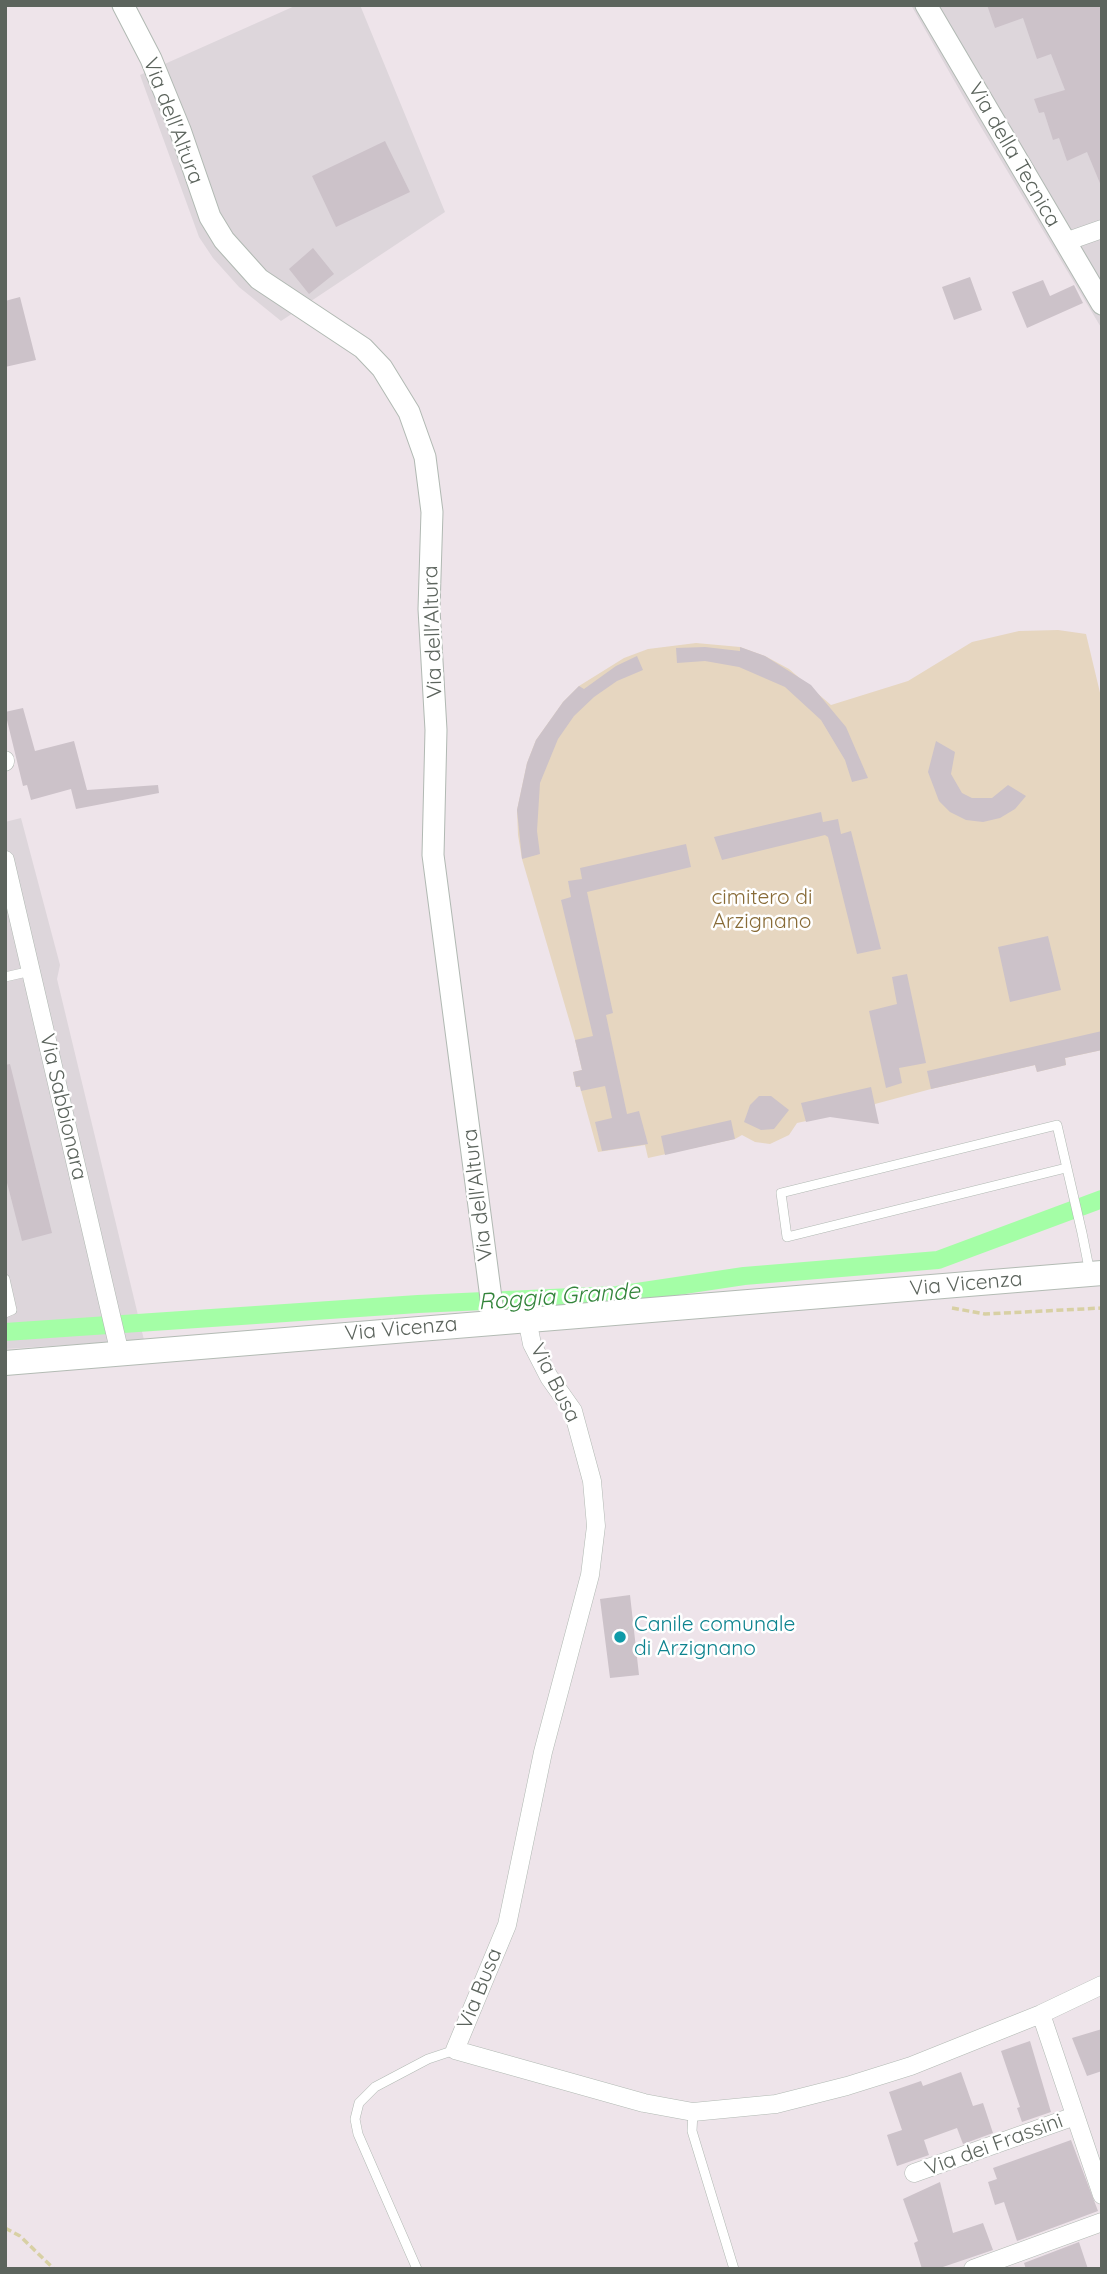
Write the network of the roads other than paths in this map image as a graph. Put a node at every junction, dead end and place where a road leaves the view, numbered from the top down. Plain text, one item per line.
1 (123, 5) edge
2 (926, 5) edge
3 (1102, 229) edge
4 (1065, 242) junction
5 (1102, 304) edge
6 (5, 860) edge
7 (31, 971) junction
8 (5, 977) edge
9 (1066, 1168) junction
10 (1098, 1275) edge
11 (5, 1279) edge
12 (5, 1313) edge
13 (527, 1319) junction
14 (494, 1321) junction
15 (120, 1353) junction
16 (5, 1363) edge
17 (1102, 1985) edge
18 (1041, 2014) junction
19 (455, 2050) junction
20 (693, 2112) junction
21 (1074, 2116) junction
22 (914, 2174) dead end
23 (1102, 2195) edge
24 (1102, 2222) edge
25 (417, 2269) edge
26 (734, 2269) edge
27 (973, 2269) edge

1 - 14 street, Via dell'Altura
2 - 4 street, Via della Tecnica
3 - 4 street
4 - 5 street, Via della Tecnica
6 - 7 street, Via Sabbionara
7 - 8 lane
7 - 15 street, Via Sabbionara
9 - 9 lane
9 - 10 lane
10 - 13 main road, Via Vicenza
11 - 12 lane
13 - 14 main road, Via Vicenza
13 - 19 street, Via Busa
14 - 15 main road, Via Vicenza
15 - 16 main road, Via Vicenza
17 - 18 street, Via Busa
18 - 20 street, Via Busa
18 - 21 street
19 - 20 street, Via Busa
19 - 25 lane
20 - 26 lane
21 - 22 street, Via dei Frassini
21 - 23 street
24 - 27 street

